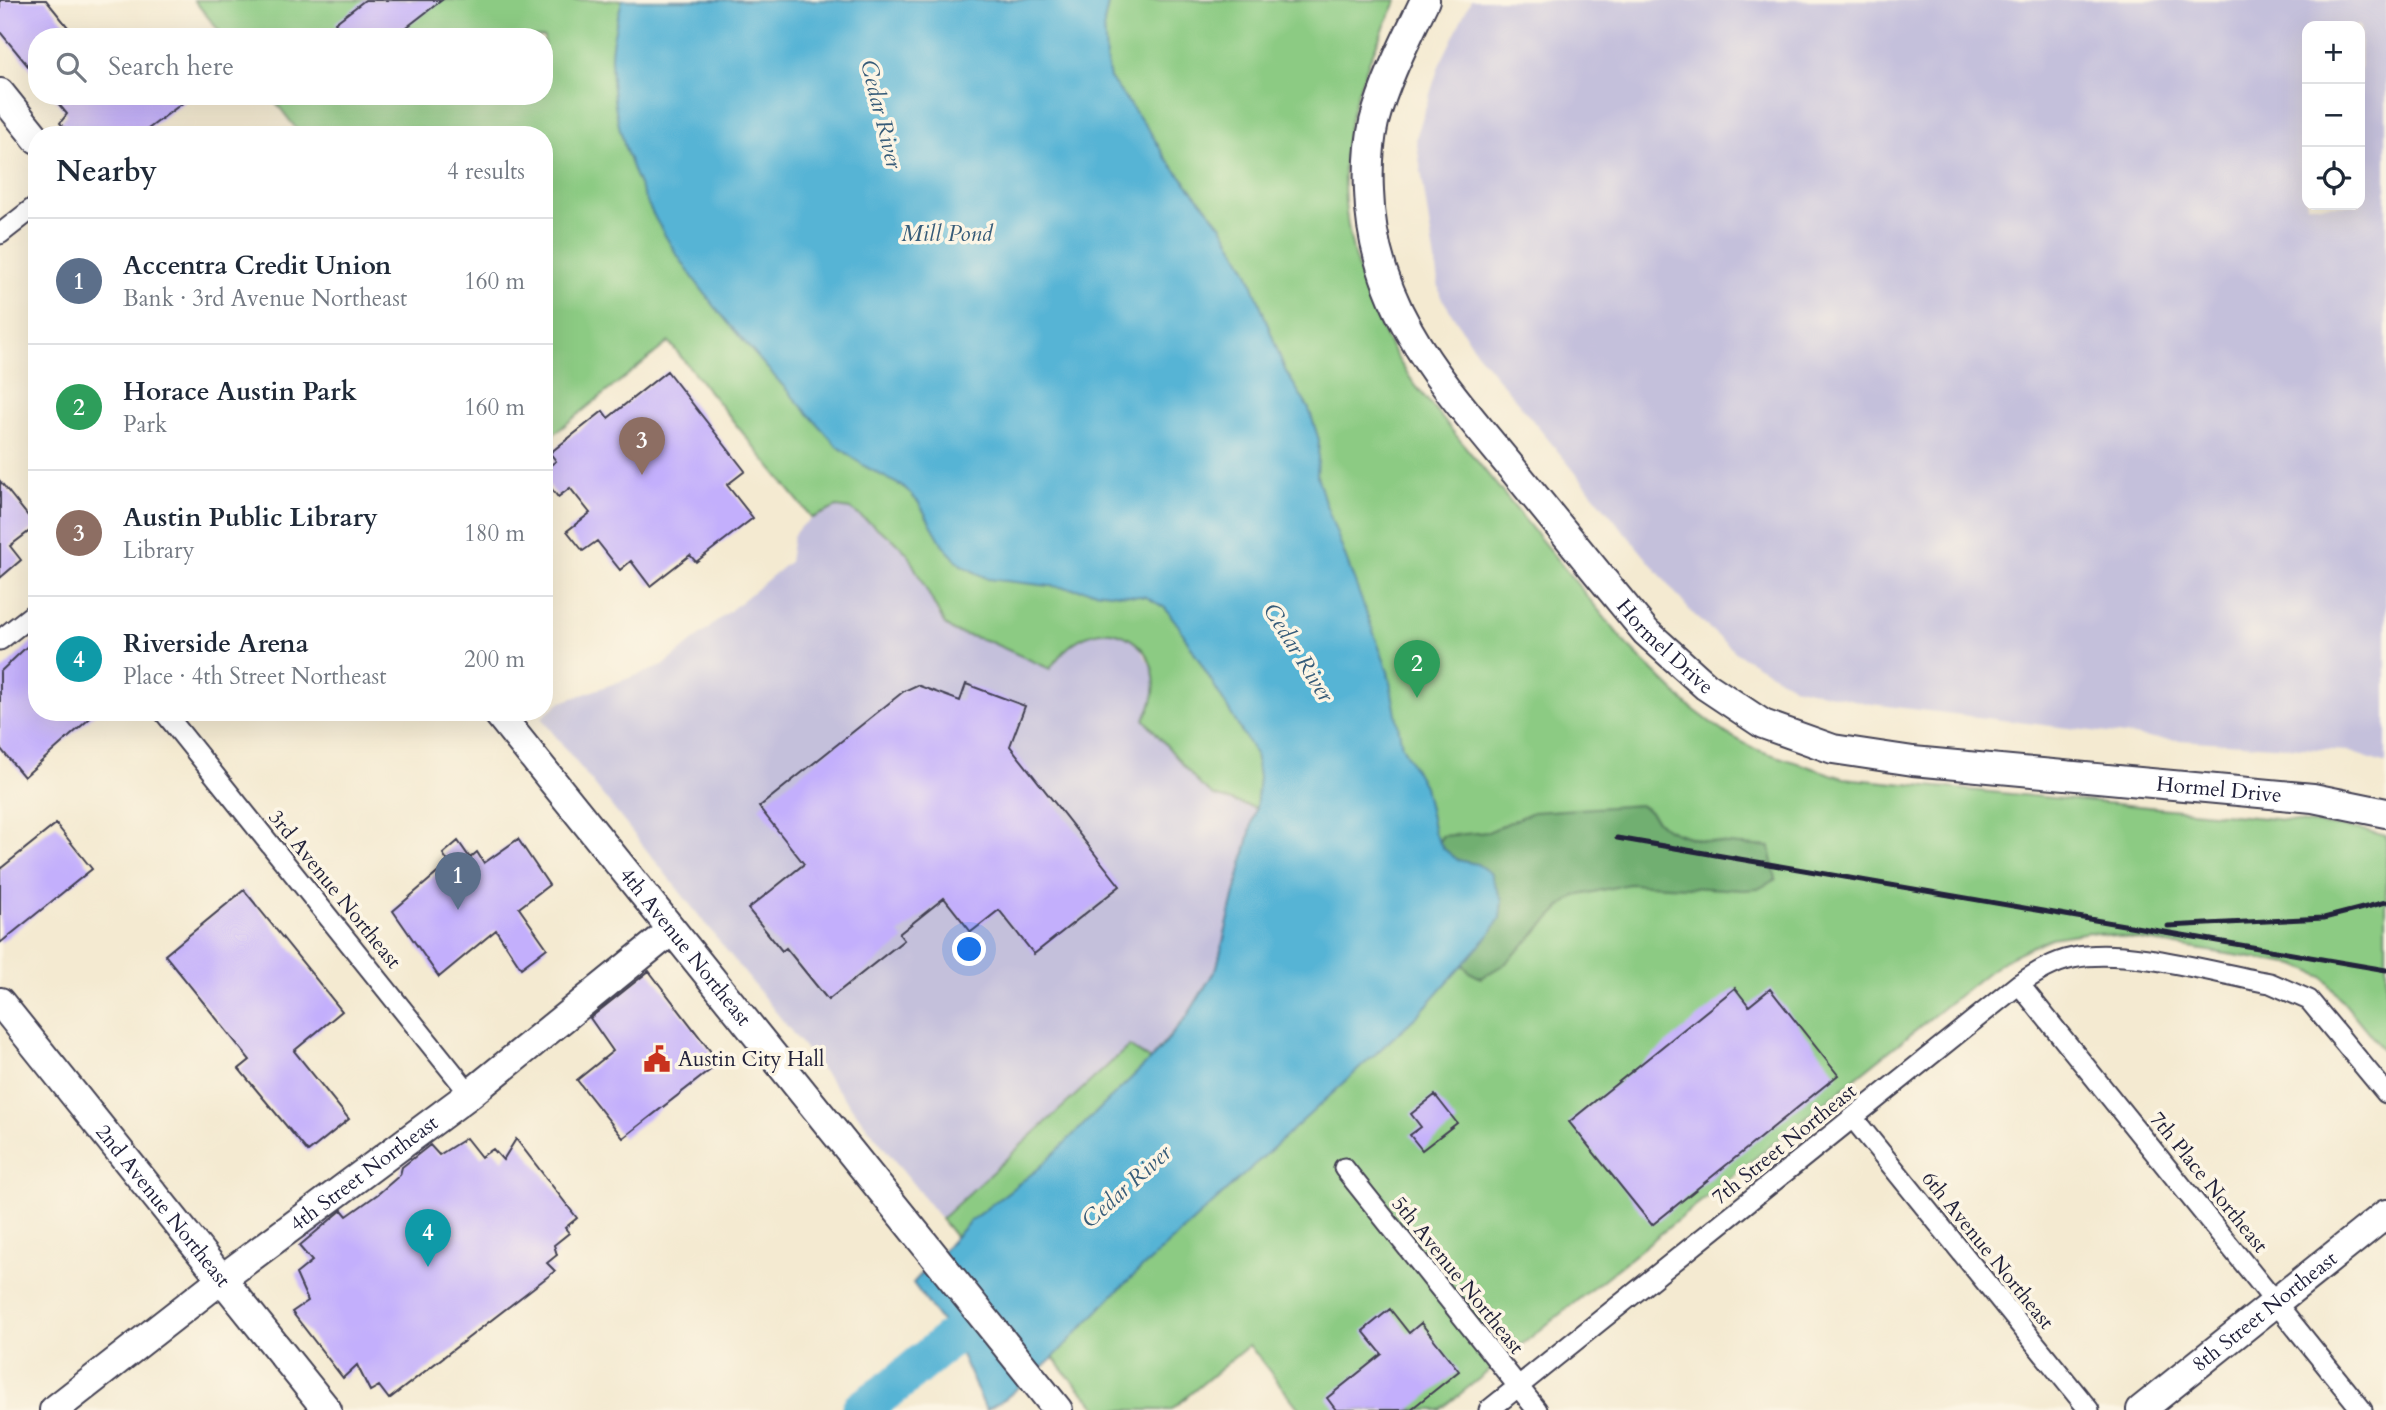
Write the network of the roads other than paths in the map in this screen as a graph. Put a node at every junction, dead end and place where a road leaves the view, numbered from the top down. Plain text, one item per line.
1 (1425, 0) edge
2 (0, 93) edge
3 (28, 128) edge
4 (28, 212) edge
5 (0, 234) edge
6 (28, 618) edge
7 (0, 640) edge
8 (171, 721) edge
9 (504, 721) edge
10 (2386, 813) edge
11 (671, 931) junction
12 (2019, 984) junction
13 (0, 1002) edge
14 (2386, 1093) edge
15 (470, 1094) junction
16 (1853, 1118) junction
17 (1344, 1168) dead end
18 (2386, 1214) edge
19 (223, 1278) junction
20 (2276, 1302) junction
21 (1518, 1387) junction
22 (1055, 1406) edge
23 (54, 1410) edge
24 (327, 1410) edge
25 (1489, 1410) edge
26 (1537, 1410) edge
27 (2089, 1410) edge
28 (2141, 1410) edge
29 (2362, 1410) edge

1 - 10 street, Hormel Drive
2 - 3 street
4 - 5 street
6 - 7 street
8 - 15 street, 3rd Avenue Northeast
9 - 11 street, 4th Avenue Northeast
11 - 15 street, 4th Street Northeast
11 - 22 street, 4th Avenue Northeast
12 - 14 street, 7th Street Northeast
12 - 16 street, 7th Street Northeast
12 - 20 street, 7th Place Northeast
13 - 19 street, 2nd Avenue Northeast
15 - 19 street, 4th Street Northeast
16 - 21 street, 7th Street Northeast
16 - 27 street, 6th Avenue Northeast
17 - 21 street, 5th Avenue Northeast
18 - 20 street, 8th Street Northeast
19 - 23 street, 4th Street Northeast
19 - 24 street, 2nd Avenue Northeast
20 - 28 street, 8th Street Northeast
20 - 29 street, 7th Place Northeast
21 - 25 street, 7th Street Northeast
21 - 26 street, 5th Avenue Northeast

